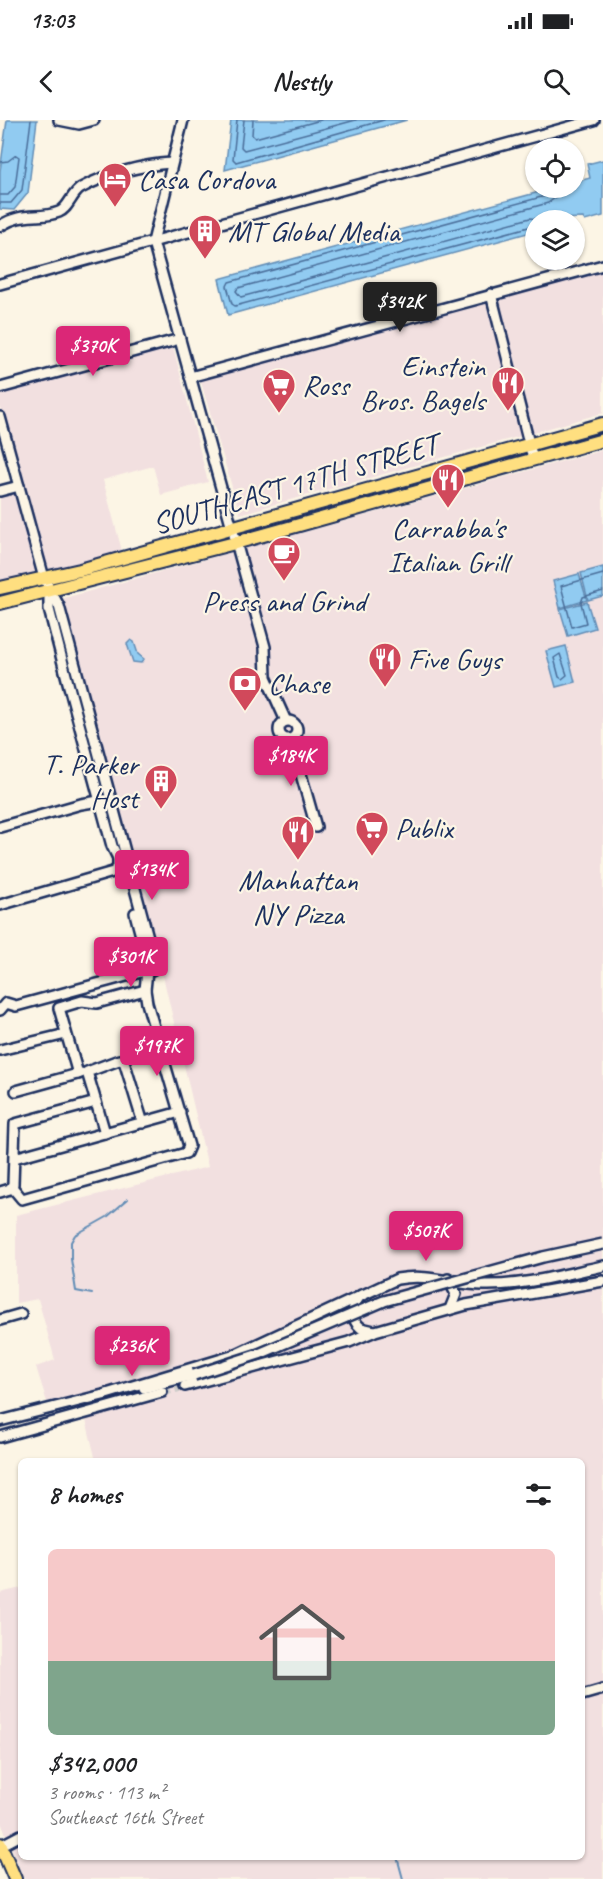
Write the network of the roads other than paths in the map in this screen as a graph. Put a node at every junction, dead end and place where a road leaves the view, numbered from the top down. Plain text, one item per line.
1 (94, 120) edge
2 (183, 120) edge
3 (594, 120) edge
4 (63, 122) edge
5 (171, 163) junction
6 (0, 226) edge
7 (153, 242) junction
8 (603, 265) edge
9 (0, 284) edge
10 (491, 294) junction
11 (180, 339) junction
12 (190, 377) junction
13 (0, 388) edge
14 (0, 417) edge
15 (603, 424) edge
16 (603, 440) edge
17 (530, 445) junction
18 (533, 459) junction
19 (19, 486) junction
20 (380, 486) junction
21 (0, 491) edge
22 (359, 492) junction
23 (359, 508) junction
24 (340, 513) junction
25 (231, 528) junction
26 (236, 543) junction
27 (44, 578) junction
28 (0, 588) edge
29 (50, 590) junction
30 (0, 603) edge
31 (105, 800) junction
32 (0, 827) edge
33 (316, 827) dead end
34 (117, 853) junction
35 (2, 904) edge
36 (148, 956) junction
37 (146, 971) junction
38 (145, 990) junction
39 (3, 1007) edge
40 (66, 1034) junction
41 (0, 1050) edge
42 (82, 1073) junction
43 (16, 1091) dead end
44 (96, 1102) junction
45 (180, 1112) junction
46 (143, 1123) junction
47 (105, 1133) junction
48 (14, 1153) junction
49 (12, 1186) junction
50 (0, 1192) edge
51 (603, 1244) edge
52 (603, 1268) edge
53 (573, 1273) junction
54 (447, 1279) junction
55 (599, 1282) edge
56 (559, 1289) junction
57 (363, 1293) junction
58 (450, 1309) junction
59 (21, 1314) dead end
60 (0, 1320) edge
61 (375, 1331) junction
62 (185, 1386) tunnel mouth
63 (163, 1388) junction
64 (103, 1395) junction
65 (42, 1410) junction
66 (52, 1422) junction
67 (0, 1423) edge
68 (0, 1437) edge
69 (603, 1689) edge
70 (585, 1694) edge
71 (18, 1836) edge
72 (0, 1845) edge
73 (15, 1879) edge

1 - 4 street
2 - 5 street
3 - 7 street
5 - 6 street
5 - 7 street
7 - 9 street
7 - 11 street
8 - 10 street
10 - 12 street
10 - 17 street
11 - 12 street
11 - 13 street
12 - 25 street
14 - 19 street
15 - 17 main road, SOUTHEAST 17TH STREET
16 - 18 main road, SOUTHEAST 17TH STREET
17 - 18 street
17 - 20 main road, SOUTHEAST 17TH STREET
18 - 23 main road, SOUTHEAST 17TH STREET
19 - 21 street
19 - 27 street
20 - 22 main road, SOUTHEAST 17TH STREET
20 - 23 main road
22 - 24 main road
22 - 25 main road, SOUTHEAST 17TH STREET
23 - 24 main road, SOUTHEAST 17TH STREET
24 - 26 main road, SOUTHEAST 17TH STREET
25 - 26 street
25 - 27 main road, SOUTHEAST 17TH STREET
26 - 29 main road, SOUTHEAST 17TH STREET
26 - 33 street
27 - 28 main road, SOUTHEAST 17TH STREET
27 - 29 street
29 - 30 main road, SOUTHEAST 17TH STREET
29 - 31 street
31 - 32 street
31 - 34 street
31 - 36 street
34 - 35 street
34 - 36 street
36 - 37 street
37 - 38 street
37 - 39 street
38 - 40 street
38 - 45 street
40 - 41 street
40 - 42 street
42 - 43 street
42 - 44 street
42 - 46 street
44 - 47 street
44 - 48 street
45 - 46 street
45 - 49 street
46 - 47 street
47 - 48 street
48 - 49 street
49 - 50 street
51 - 63 street, bridge
52 - 53 street
52 - 55 street
53 - 54 street
53 - 56 street
54 - 57 street
54 - 58 street
55 - 56 street
56 - 58 street
57 - 61 street
57 - 64 street
58 - 61 street
59 - 60 street
61 - 62 street
63 - 64 street
63 - 66 street
64 - 65 street
65 - 66 street
65 - 67 street
66 - 68 street
69 - 70 street
71 - 72 street
72 - 73 main road

